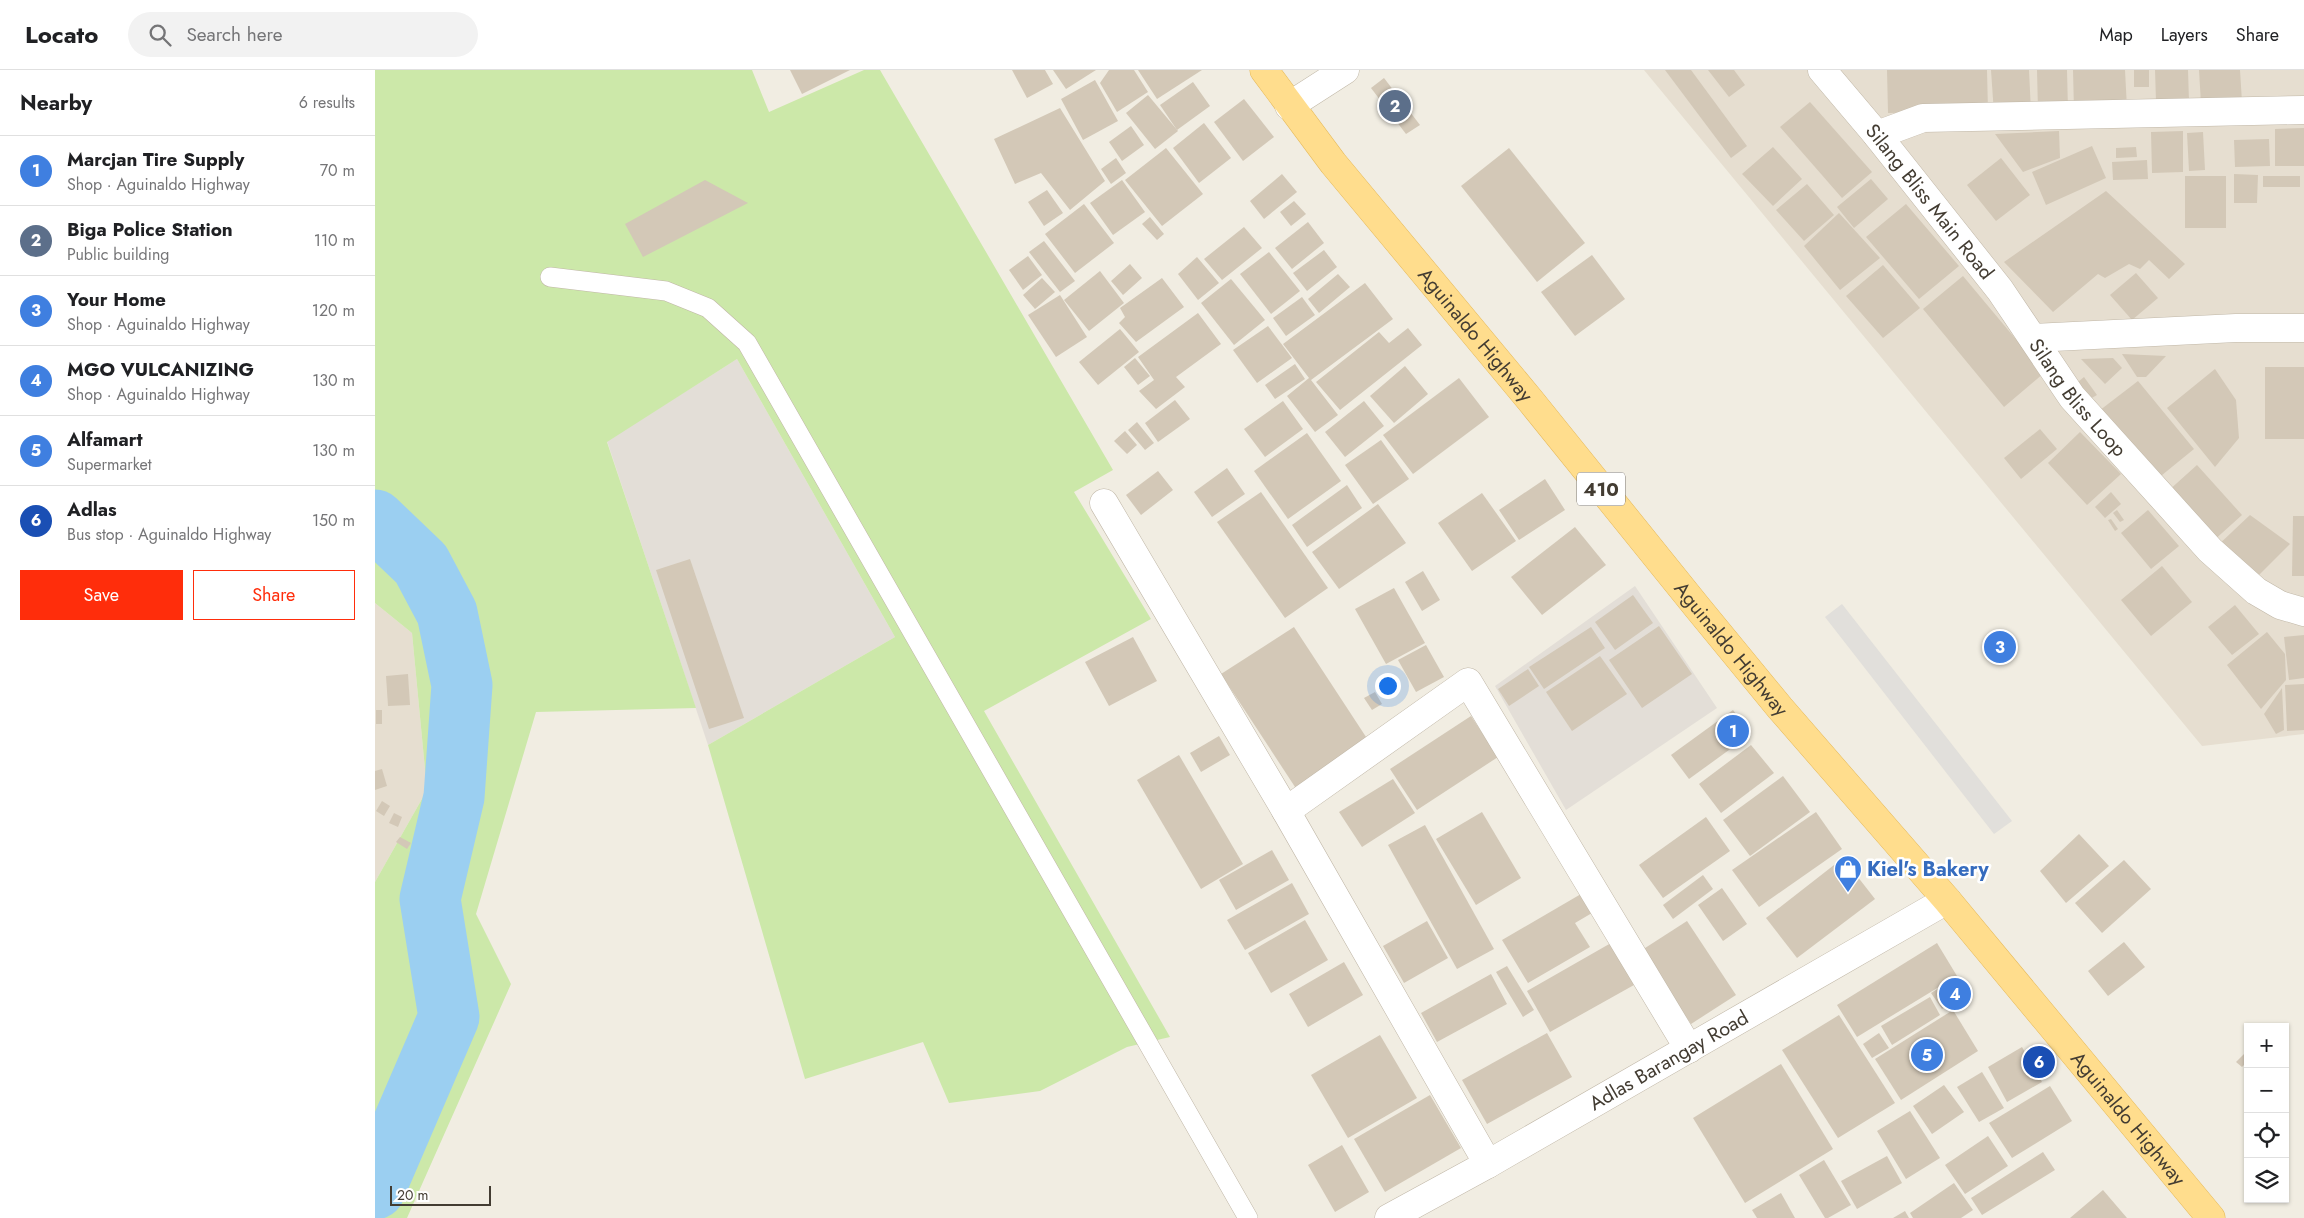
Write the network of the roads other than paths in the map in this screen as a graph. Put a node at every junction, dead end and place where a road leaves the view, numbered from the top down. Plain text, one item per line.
1 (1264, 70) edge
2 (1345, 70) edge
3 (1822, 70) edge
4 (1289, 106) junction
5 (2304, 110) edge
6 (1877, 135) junction
7 (550, 277) dead end
8 (2304, 328) edge
9 (2033, 338) junction
10 (1104, 503) dead end
11 (2304, 612) edge
12 (1286, 811) junction
13 (1947, 900) junction
14 (1689, 1049) junction
15 (1488, 1164) junction
16 (1248, 1218) edge
17 (1389, 1218) edge
18 (2211, 1218) edge

1 - 4 main road, Aguinaldo Highway / 410
2 - 4 street
3 - 6 street, Silang Bliss Main Road
4 - 13 main road, Aguinaldo Highway / 410
5 - 6 street
6 - 9 street, Silang Bliss Main Road
7 - 16 lane
8 - 9 street, Silang Bliss Loop
9 - 11 street, Silang Bliss Loop
10 - 12 street
12 - 14 street
12 - 15 street
13 - 14 street, Adlas Barangay Road
13 - 18 main road, Aguinaldo Highway / 410
14 - 15 street, Adlas Barangay Road
15 - 17 street, Adlas Barangay Road

